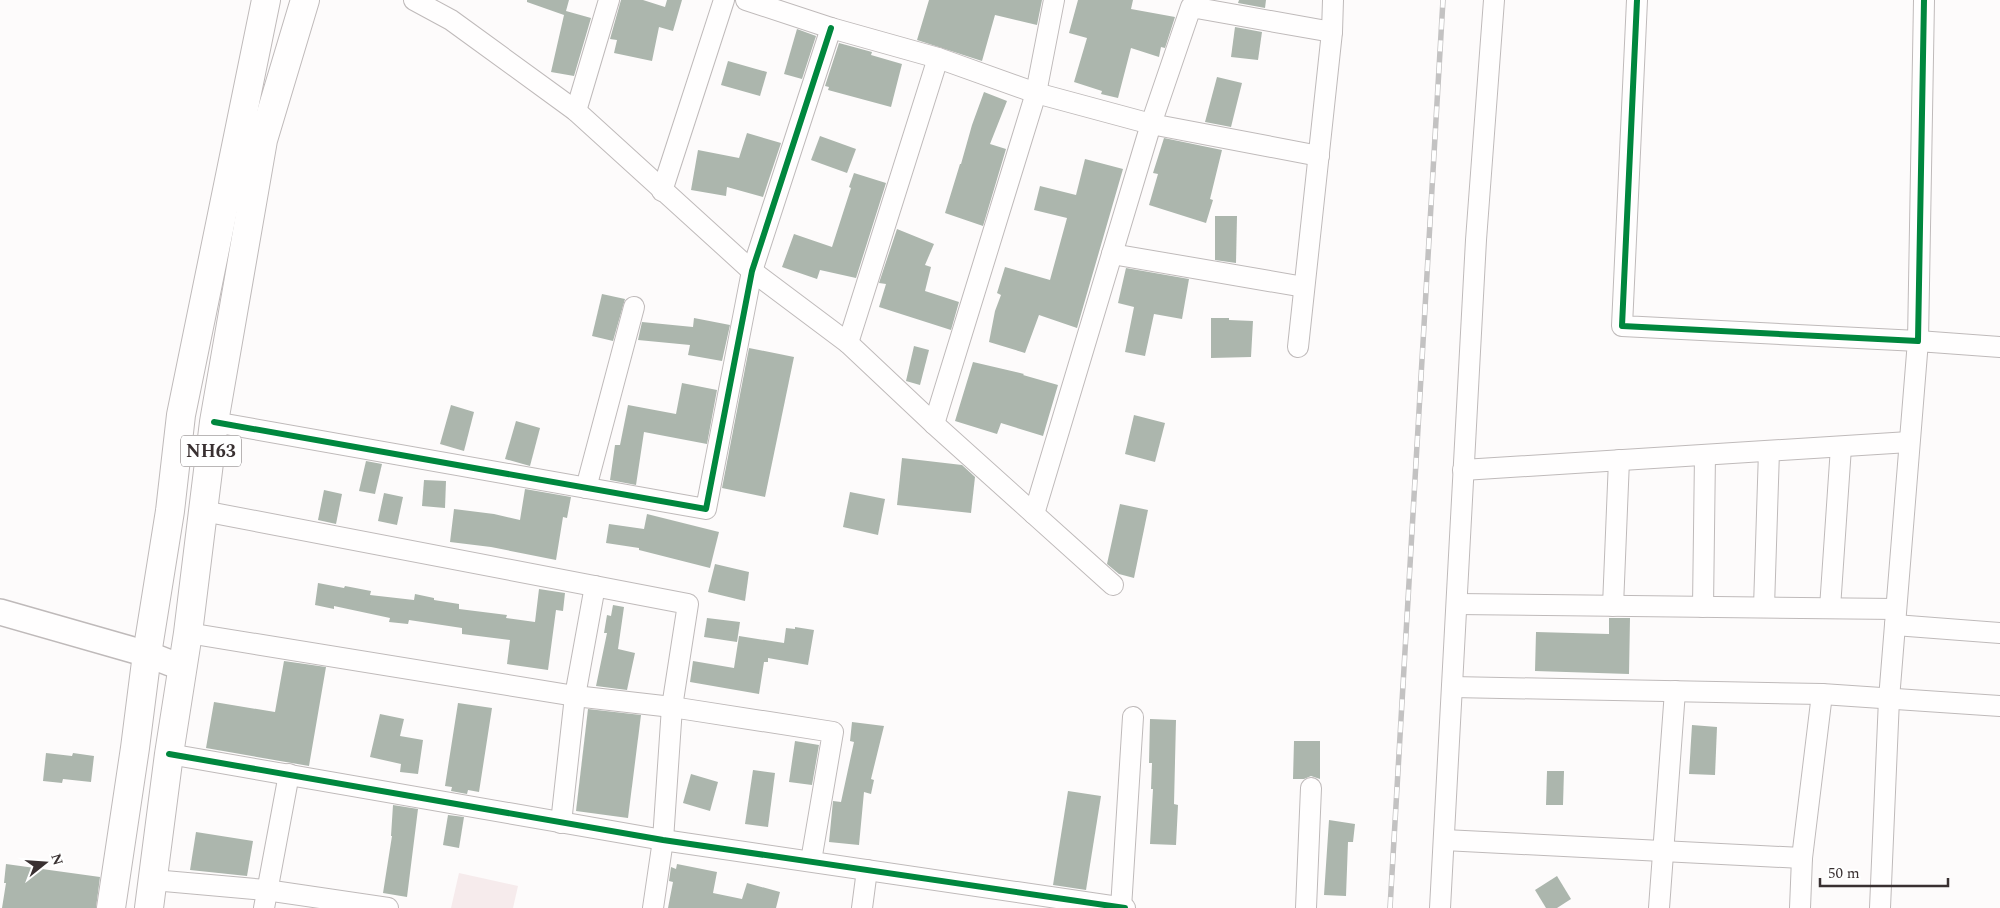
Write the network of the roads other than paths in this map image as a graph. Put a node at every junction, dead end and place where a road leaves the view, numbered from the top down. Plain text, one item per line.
1 (266, 0) edge
2 (305, 0) edge
3 (414, 0) edge
4 (609, 0) edge
5 (724, 0) edge
6 (746, 0) edge
7 (1054, 0) edge
8 (1333, 0) edge
9 (1494, 0) edge
10 (1637, 0) edge
11 (1924, 0) edge
12 (831, 28) junction
13 (1332, 32) junction
14 (938, 58) junction
15 (1036, 93) junction
16 (576, 111) junction
17 (1151, 124) junction
18 (1319, 156) junction
19 (662, 191) junction
20 (1112, 254) junction
21 (752, 271) junction
22 (1304, 287) junction
23 (634, 307) dead end
24 (1918, 341) junction
25 (848, 343) junction
26 (1298, 347) dead end
27 (2000, 347) edge
28 (214, 422) junction
29 (934, 424) junction
30 (1909, 442) junction
31 (1841, 447) junction
32 (1769, 451) junction
33 (1705, 455) junction
34 (1619, 460) junction
35 (1463, 470) junction
36 (586, 488) junction
37 (203, 511) junction
38 (1034, 514) junction
39 (1114, 585) dead end
40 (595, 586) junction
41 (1457, 604) junction
42 (1613, 606) junction
43 (1702, 607) junction
44 (1764, 607) junction
45 (1830, 608) junction
46 (0, 612) edge
47 (1895, 617) junction
48 (2000, 633) edge
49 (188, 634) junction
50 (147, 654) junction
51 (183, 668) junction
52 (1452, 686) junction
53 (1676, 691) junction
54 (1822, 694) junction
55 (576, 696) junction
56 (1889, 699) junction
57 (2000, 706) edge
58 (672, 707) junction
59 (1133, 717) dead end
60 (169, 754) junction
61 (289, 774) junction
62 (1311, 788) dead end
63 (561, 823) junction
64 (663, 840) junction
65 (1444, 840) junction
66 (1664, 851) junction
67 (1802, 858) junction
68 (811, 861) junction
69 (867, 870) junction
70 (153, 880) junction
71 (265, 899) edge
72 (111, 908) edge
73 (149, 908) edge
74 (388, 908) edge
75 (653, 908) edge
76 (862, 908) edge
77 (1121, 908) edge
78 (1125, 908) edge
79 (1306, 908) edge
80 (1440, 908) edge
81 (1659, 908) edge
82 (1800, 908) edge
83 (1880, 908) edge

1 - 50 highway, NH63
2 - 28 highway, NH63
3 - 16 street
4 - 16 street
5 - 19 street
6 - 12 street
7 - 15 street
8 - 13 street
9 - 35 street
10 - 24 street
11 - 24 street
12 - 14 street
12 - 21 street
13 - 17 street
13 - 18 street
14 - 15 street
14 - 25 street
15 - 17 street
15 - 29 street
16 - 19 street
17 - 18 street
17 - 20 street
18 - 22 street
19 - 21 street
20 - 22 street
20 - 38 street
21 - 25 street
21 - 36 street
22 - 26 street
23 - 36 street
24 - 27 street
24 - 30 street
25 - 29 street
28 - 36 street
28 - 37 highway, NH63
29 - 38 street
30 - 31 street
30 - 47 street
31 - 32 street
31 - 45 street
32 - 33 street
32 - 44 street
33 - 34 street
33 - 43 street
34 - 35 street
34 - 42 street
35 - 41 street
37 - 40 street
37 - 49 highway, NH63
38 - 39 street
40 - 55 street
40 - 58 street
41 - 42 street
41 - 52 street
42 - 43 street
43 - 44 street
44 - 45 street
45 - 47 street
46 - 50 street
47 - 48 street
47 - 56 street
49 - 51 highway, NH63
49 - 55 street
50 - 51 street
50 - 72 highway, NH63
51 - 60 highway, NH63
52 - 53 street
52 - 65 street
53 - 54 street
53 - 66 street
54 - 56 street
54 - 67 street
55 - 58 street
55 - 63 street
56 - 57 street
56 - 83 street
58 - 64 street
58 - 68 street
59 - 77 street
60 - 61 street
60 - 70 highway, NH63
61 - 63 street
61 - 71 street
62 - 79 street
63 - 64 street
64 - 68 street
64 - 75 street
65 - 66 street
65 - 80 street
66 - 67 street
66 - 81 street
67 - 82 street
68 - 69 street
69 - 76 street
69 - 77 street
70 - 71 street
70 - 73 highway, NH63
71 - 74 street
77 - 78 street

